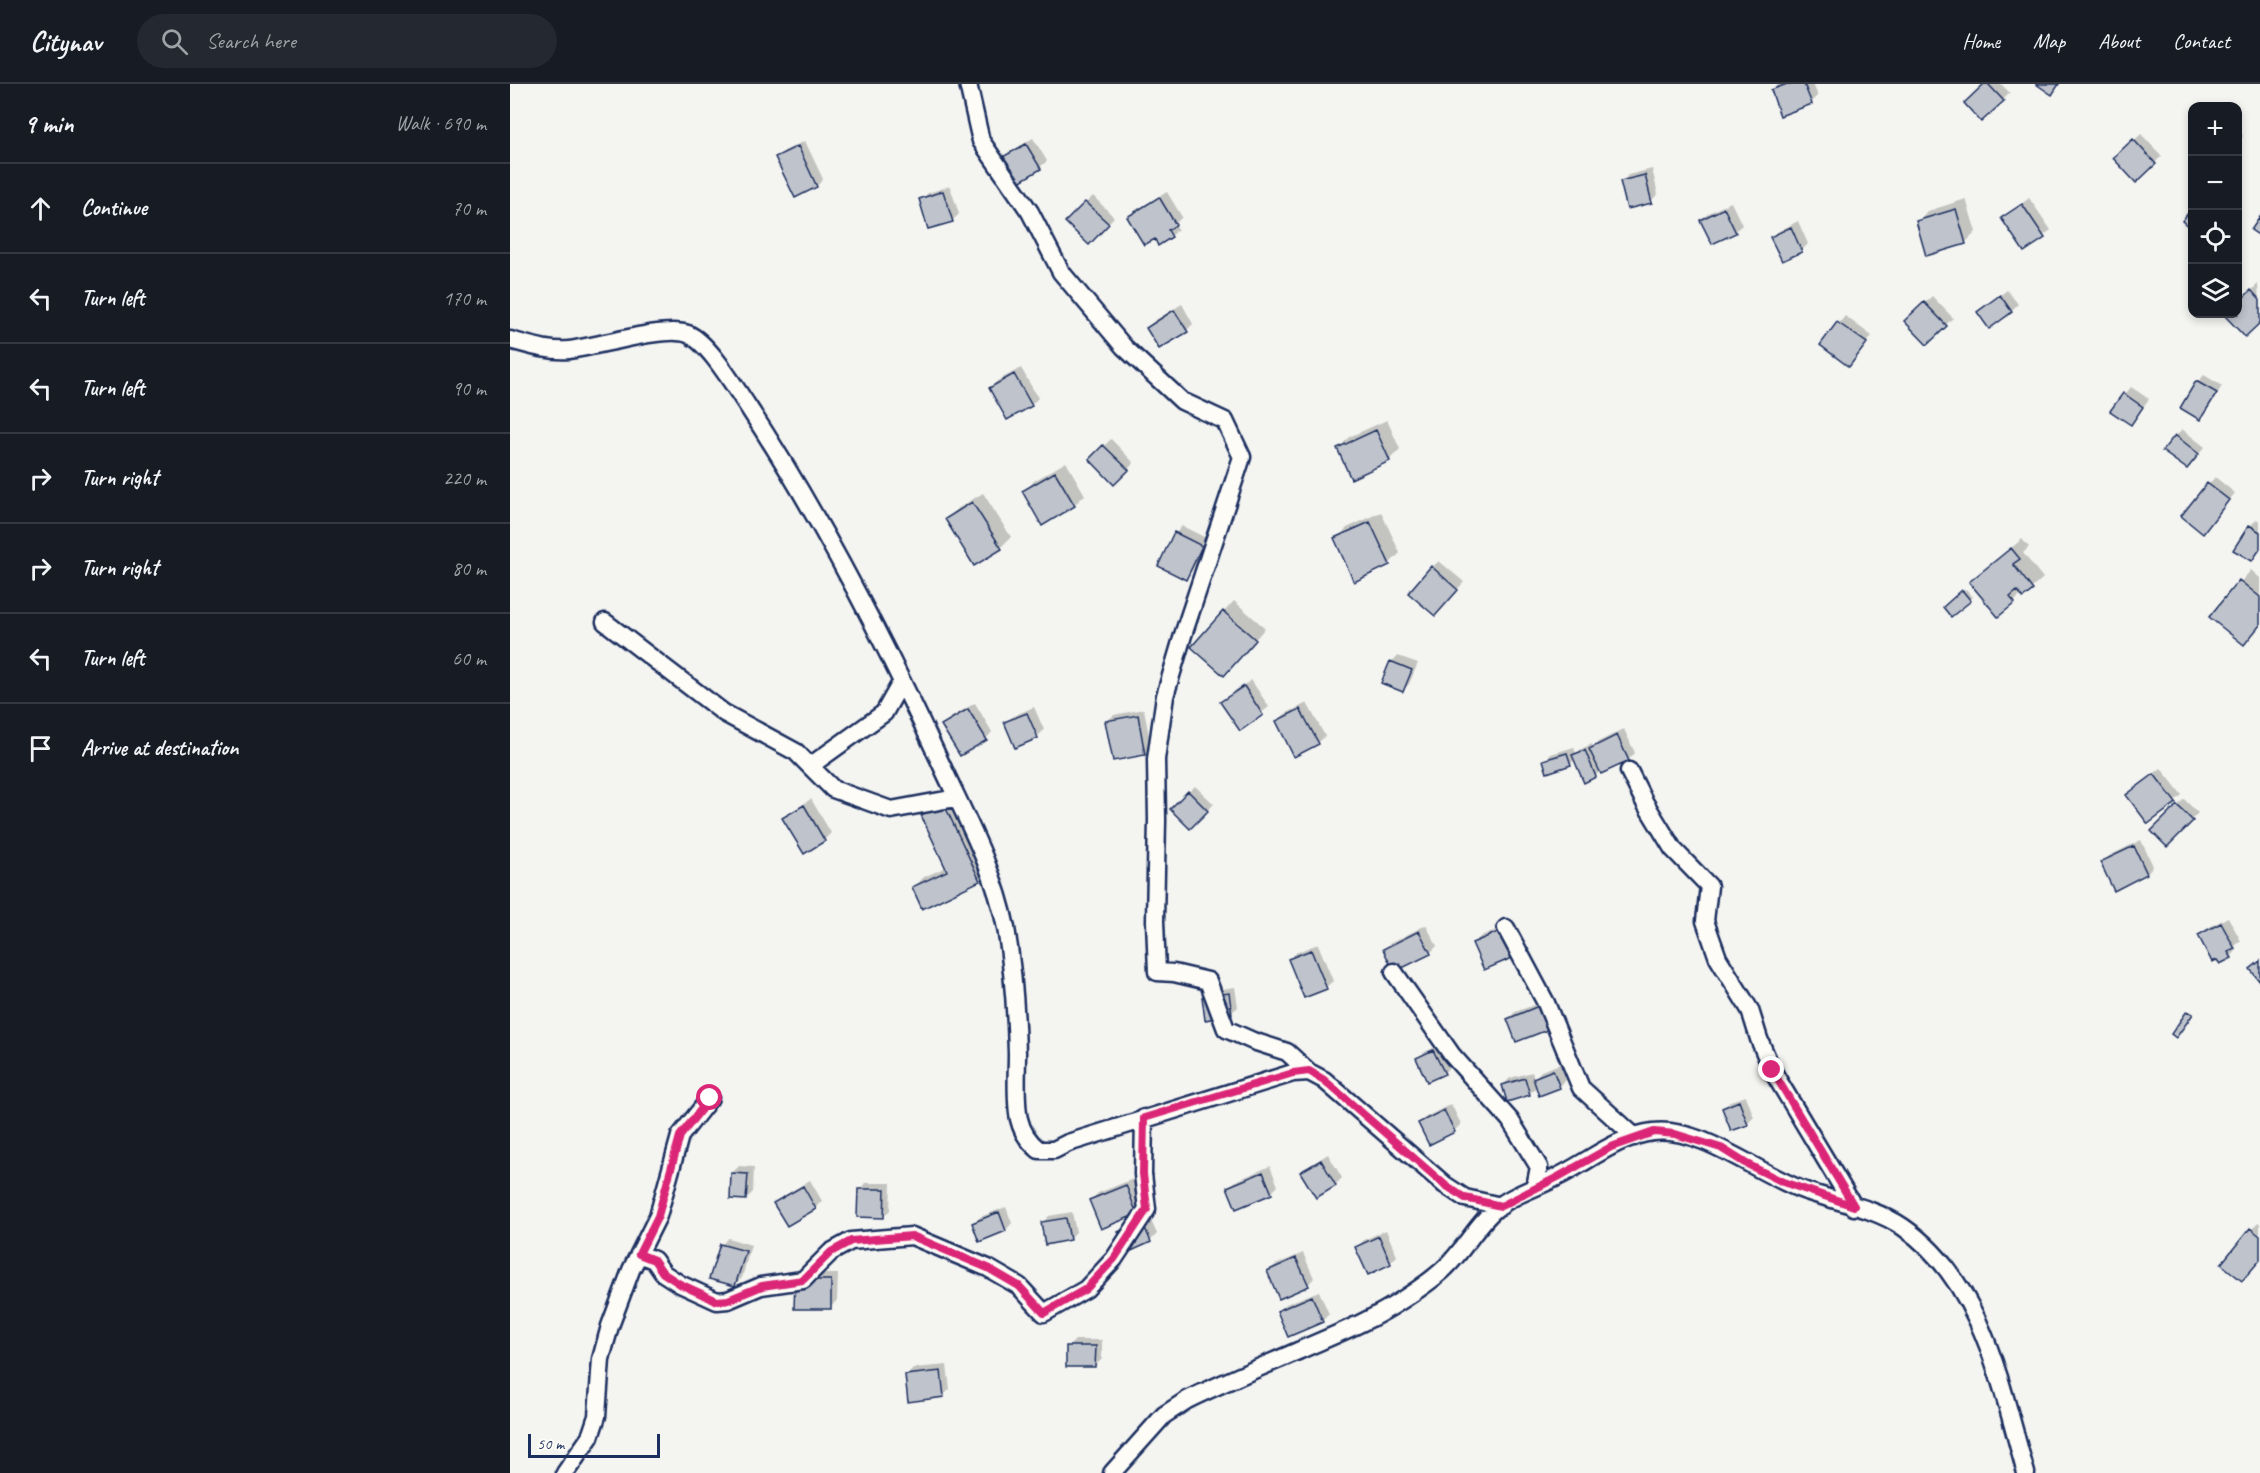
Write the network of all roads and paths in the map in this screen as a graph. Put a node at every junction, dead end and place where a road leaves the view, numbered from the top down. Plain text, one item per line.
1 (969, 84) edge
2 (510, 340) edge
3 (605, 622) dead end
4 (902, 681) junction
5 (810, 766) junction
6 (1629, 771) dead end
7 (956, 798) junction
8 (1506, 928) dead end
9 (1394, 972) dead end
10 (1309, 1071) junction
11 (710, 1098) dead end
12 (1144, 1118) junction
13 (1635, 1137) junction
14 (1534, 1187) junction
15 (1501, 1206) junction
16 (1854, 1206) junction
17 (639, 1254) junction
18 (565, 1473) edge
19 (1112, 1473) edge
20 (2026, 1473) edge

1 - 10 street
2 - 4 street
3 - 5 street
4 - 5 street
4 - 7 street
5 - 7 street
6 - 16 street
7 - 12 street
8 - 13 street
9 - 14 street
10 - 12 street
10 - 15 street
11 - 17 street
12 - 17 street
13 - 14 street
13 - 16 street
14 - 15 street
15 - 19 street
16 - 20 street
17 - 18 street

